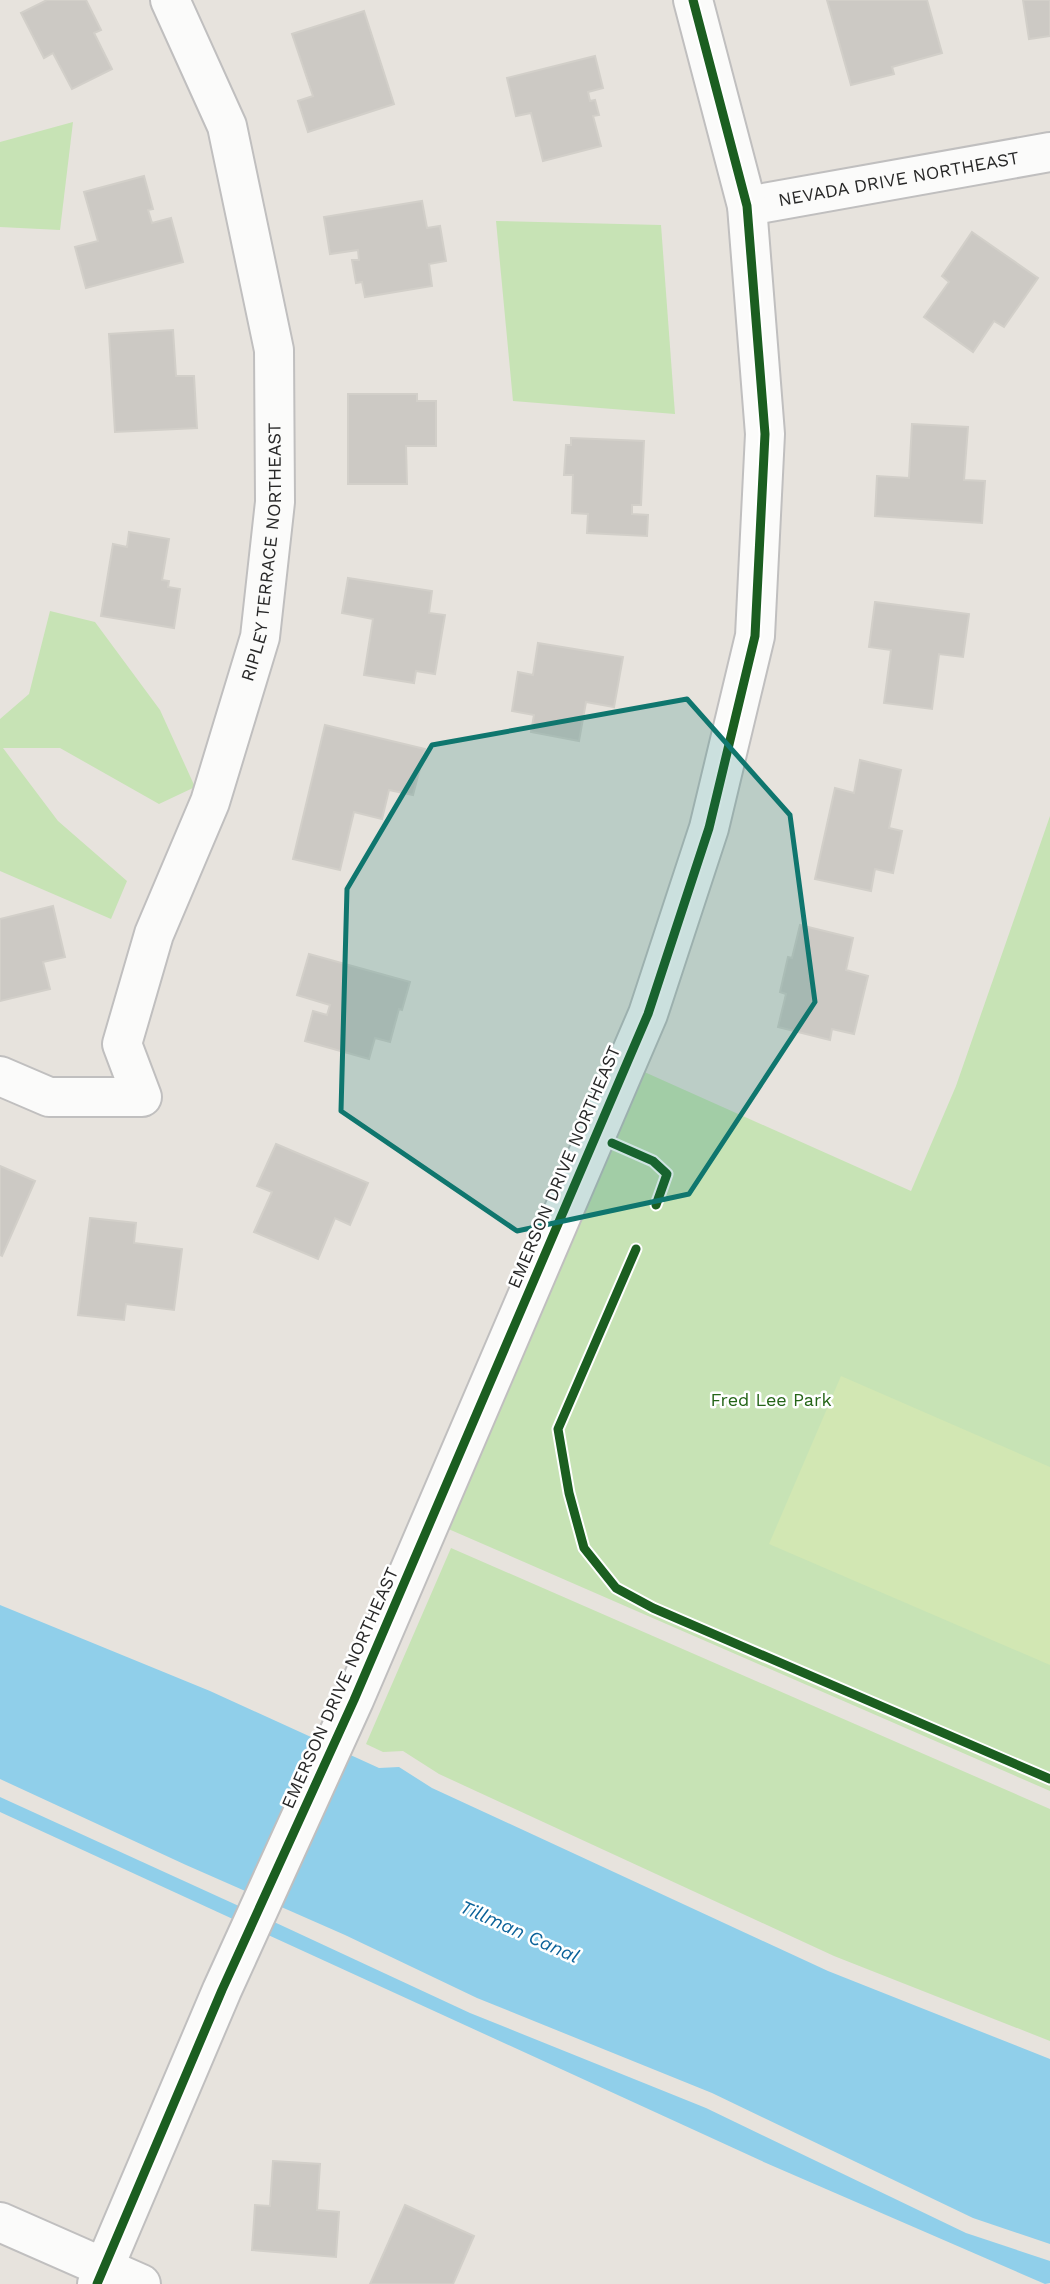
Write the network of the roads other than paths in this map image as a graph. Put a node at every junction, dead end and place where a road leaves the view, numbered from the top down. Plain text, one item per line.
1 (170, 0) edge
2 (693, 0) edge
3 (1050, 152) edge
4 (747, 206) junction
5 (0, 1076) edge
6 (0, 2222) edge
7 (100, 2276) edge
8 (141, 2284) edge

1 - 5 street, RIPLEY TERRACE NORTHEAST
2 - 4 street, EMERSON DRIVE NORTHEAST
3 - 4 street, NEVADA DRIVE NORTHEAST
4 - 7 street, EMERSON DRIVE NORTHEAST
6 - 7 street
7 - 8 street

